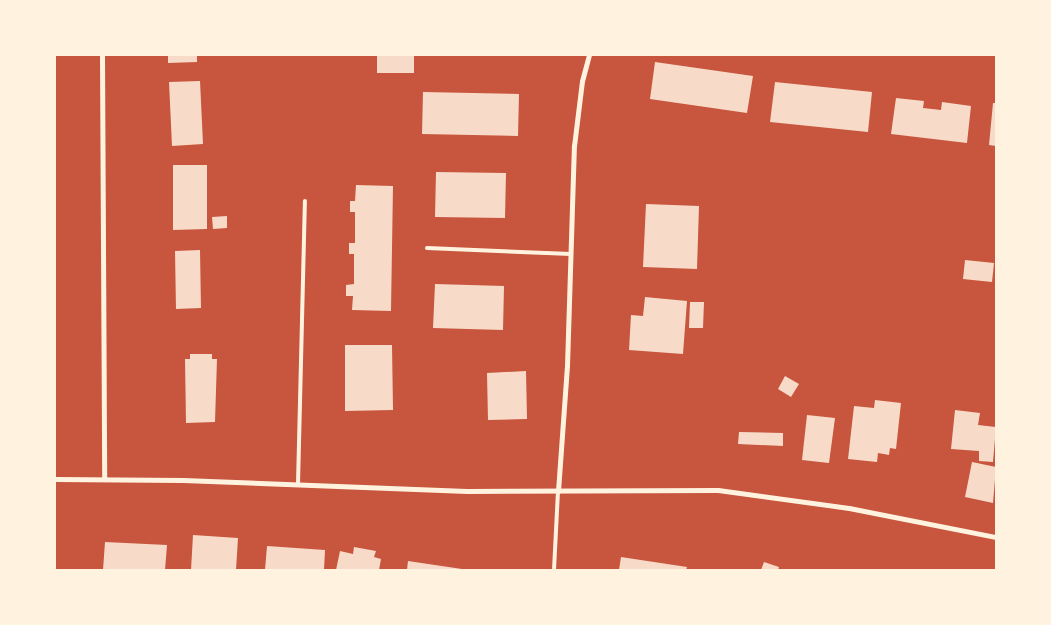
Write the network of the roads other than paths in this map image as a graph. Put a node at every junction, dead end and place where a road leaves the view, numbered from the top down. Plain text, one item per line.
1 (102, 55) edge
2 (589, 55) edge
3 (305, 201) dead end
4 (427, 248) dead end
5 (571, 254) junction
6 (55, 479) edge
7 (104, 479) junction
8 (298, 484) junction
9 (558, 491) junction
10 (996, 537) edge
11 (554, 570) edge

1 - 7 street
2 - 5 street
3 - 8 lane
4 - 5 lane
5 - 9 street
6 - 7 street
7 - 8 street
8 - 9 street
9 - 10 street
9 - 11 lane

